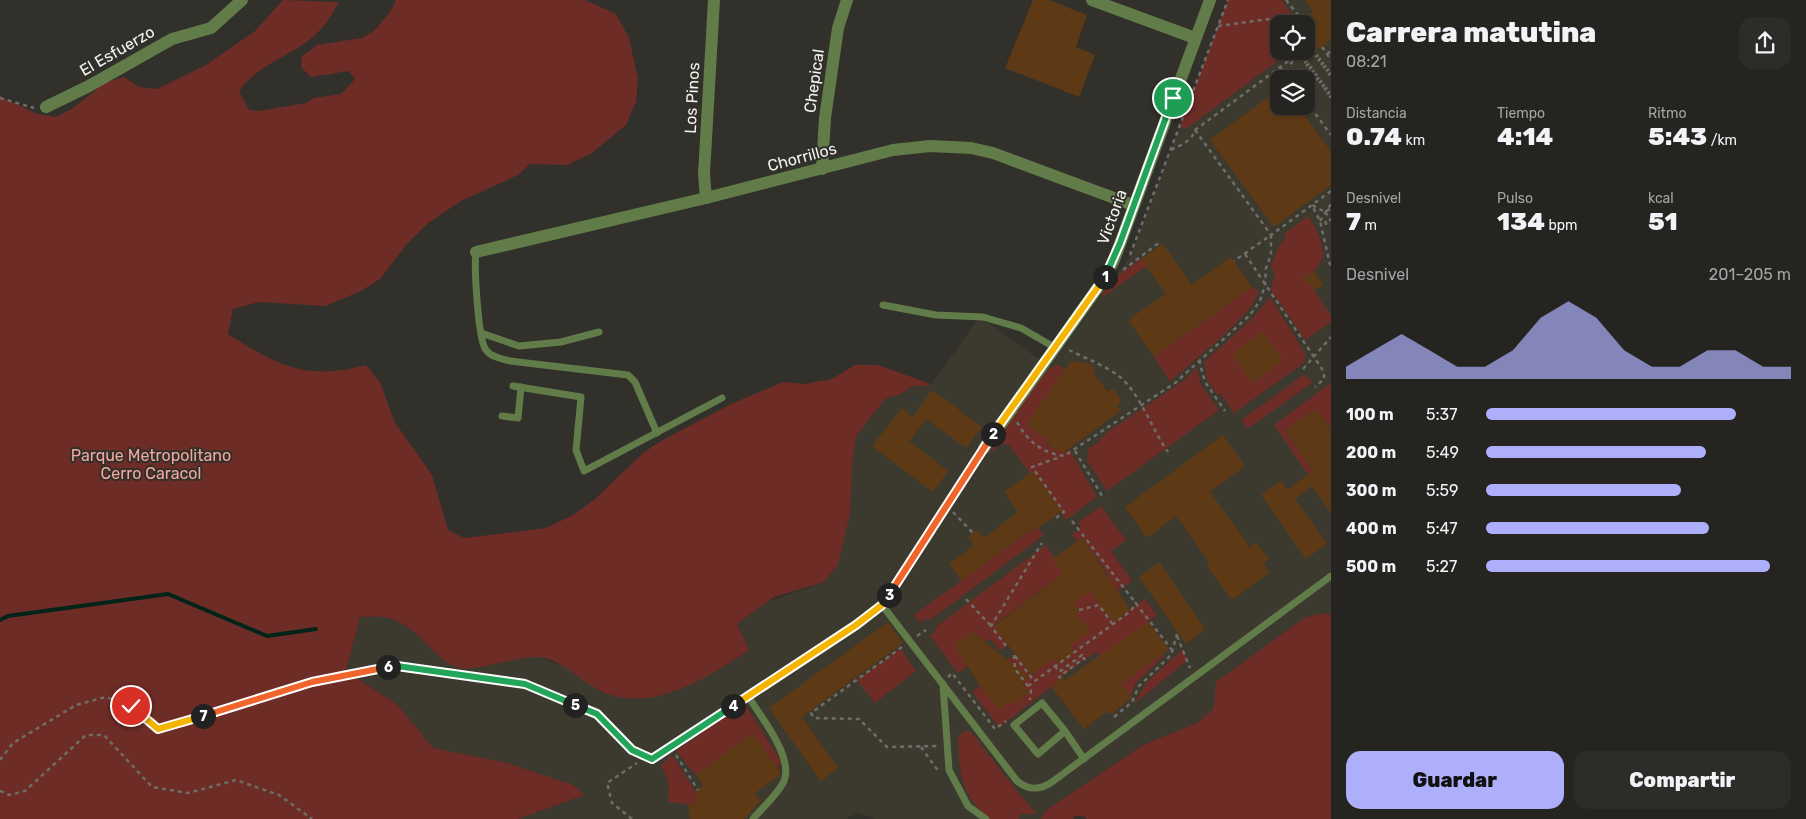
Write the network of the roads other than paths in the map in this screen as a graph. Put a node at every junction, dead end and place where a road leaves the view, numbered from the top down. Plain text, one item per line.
1 (242, 0) edge
2 (714, 0) edge
3 (847, 0) edge
4 (1092, 0) edge
5 (1210, 0) edge
6 (1195, 38) junction
7 (46, 107) road end
8 (822, 169) junction
9 (706, 198) junction
10 (1133, 206) junction
11 (476, 252) joint
12 (883, 305) dead end
13 (599, 332) dead end
14 (481, 333) junction
15 (1059, 347) junction
16 (513, 386) dead end
17 (522, 387) junction
18 (722, 398) dead end
19 (502, 416) dead end
20 (657, 433) junction
21 (984, 448) joint
22 (1331, 576) edge
23 (882, 605) junction
24 (397, 666) road end
25 (943, 684) junction
26 (748, 696) junction
27 (1065, 731) junction
28 (1084, 758) junction
29 (753, 819) edge
30 (986, 819) edge

1 - 7 street, El Esfuerzo
2 - 9 street, Los Pinos
3 - 8 street, Chepical
4 - 6 street
5 - 6 street, Victoria
6 - 10 street, Victoria
8 - 9 street, Chorrillos
8 - 10 street, Chorrillos
9 - 11 street, Chorrillos
10 - 15 street, Victoria
11 - 14 lane
12 - 15 lane
13 - 14 lane
14 - 20 lane
15 - 21 street, Victoria
16 - 17 lane
17 - 19 lane
17 - 20 lane
18 - 20 lane
21 - 23 lane
22 - 28 lane
23 - 25 lane
23 - 26 lane
24 - 26 lane
25 - 28 lane
25 - 30 lane
26 - 29 lane
27 - 27 lane
27 - 28 lane

